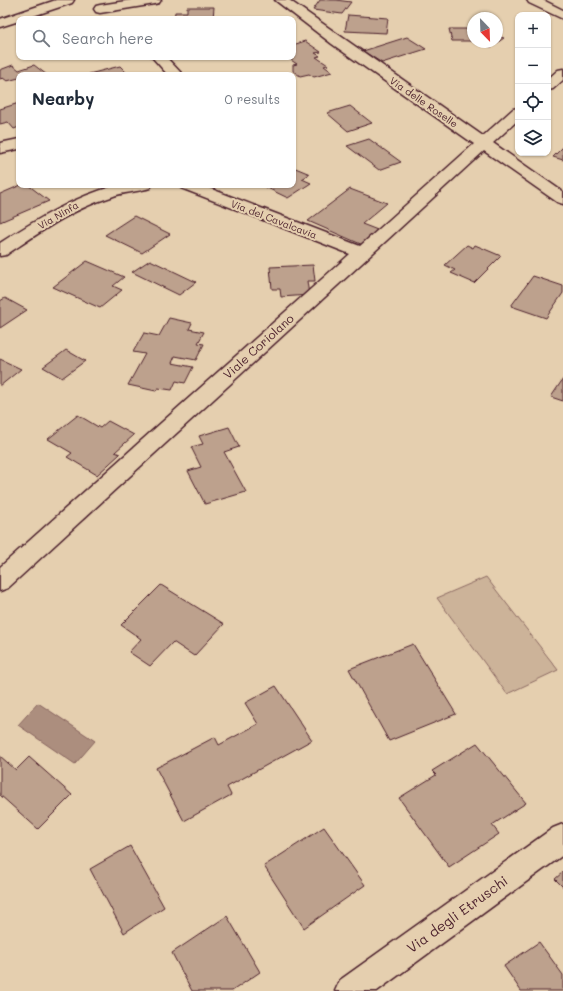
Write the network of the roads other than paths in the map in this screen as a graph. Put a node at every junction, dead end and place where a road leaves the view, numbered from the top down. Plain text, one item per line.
1 (68, 0) edge
2 (155, 0) edge
3 (533, 0) edge
4 (284, 2) edge
5 (563, 15) edge
6 (21, 16) edge
7 (110, 16) edge
8 (16, 18) edge
9 (0, 23) edge
10 (162, 60) edge
11 (173, 72) edge
12 (563, 73) edge
13 (550, 84) edge
14 (515, 115) edge
15 (482, 143) junction
16 (16, 145) edge
17 (0, 148) edge
18 (126, 188) edge
19 (196, 188) edge
20 (563, 199) edge
21 (0, 251) edge
22 (361, 252) junction
23 (0, 581) edge
24 (563, 838) edge
25 (351, 991) edge

1 - 6 street
2 - 7 street
3 - 5 street
4 - 15 street, Via delle Roselle
8 - 9 street
10 - 11 street
12 - 13 street
14 - 15 street, Viale Coriolano
15 - 20 street, Via delle Roselle
15 - 22 street, Viale Coriolano
16 - 17 street
18 - 21 street, Via Ninfa
19 - 22 street, Via del Cavalcavia
22 - 23 street, Viale Coriolano
24 - 25 street, Via degli Etruschi

